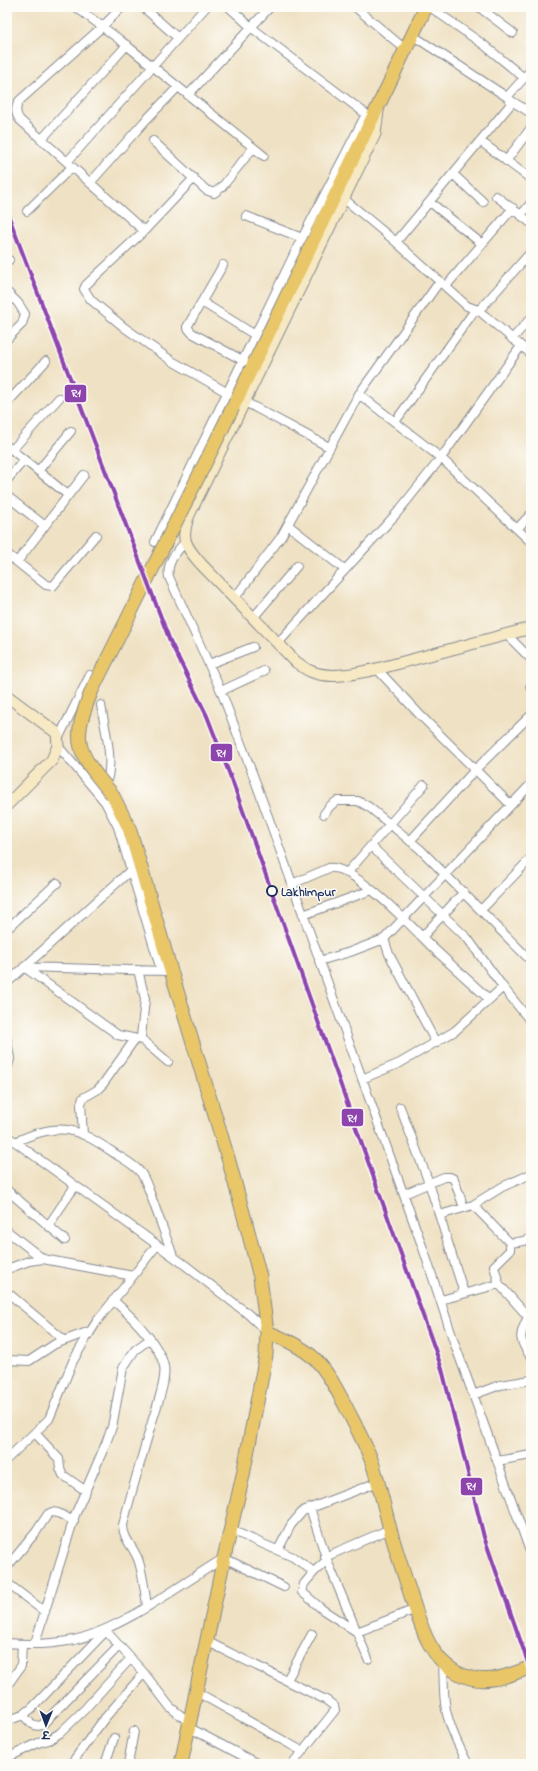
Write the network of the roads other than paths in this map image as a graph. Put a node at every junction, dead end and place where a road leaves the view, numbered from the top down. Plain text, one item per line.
1 (76, 7) edge
2 (122, 7) edge
3 (143, 7) edge
4 (206, 7) edge
5 (230, 7) edge
6 (270, 7) edge
7 (355, 7) edge
8 (426, 7) edge
9 (430, 7) edge
10 (479, 7) edge
11 (364, 10) edge
12 (490, 10) edge
13 (102, 27) junction
14 (252, 28) junction
15 (513, 33) dead end
16 (412, 35) junction
17 (178, 38) junction
18 (127, 45) junction
19 (405, 49) junction
20 (153, 66) junction
21 (531, 70) edge
22 (523, 77) junction
23 (178, 87) junction
24 (188, 95) junction
25 (508, 98) junction
26 (378, 106) junction
27 (531, 113) edge
28 (370, 120) junction
29 (531, 128) edge
30 (41, 140) junction
31 (153, 141) dead end
32 (480, 141) junction
33 (253, 148) junction
34 (264, 156) dead end
35 (506, 160) junction
36 (70, 165) junction
37 (453, 174) junction
38 (194, 178) junction
39 (531, 179) edge
40 (90, 183) junction
41 (496, 196) dead end
42 (343, 198) junction
43 (430, 202) junction
44 (483, 202) dead end
45 (531, 203) edge
46 (513, 208) junction
47 (27, 211) dead end
48 (521, 215) junction
49 (246, 216) dead end
50 (531, 223) edge
51 (144, 231) junction
52 (302, 238) junction
53 (396, 242) junction
54 (482, 244) junction
55 (531, 252) edge
56 (224, 266) dead end
57 (443, 284) junction
58 (7, 292) edge
59 (202, 302) junction
60 (477, 310) junction
61 (531, 318) edge
62 (255, 335) junction
63 (7, 339) edge
64 (512, 339) junction
65 (521, 346) junction
66 (531, 354) edge
67 (244, 360) junction
68 (46, 361) dead end
69 (228, 393) junction
70 (360, 394) junction
71 (59, 398) dead end
72 (245, 402) junction
73 (7, 403) edge
74 (395, 422) junction
75 (71, 431) dead end
76 (329, 447) junction
77 (10, 448) edge
78 (442, 458) junction
79 (24, 460) junction
80 (38, 471) junction
81 (84, 475) dead end
82 (7, 480) edge
83 (68, 494) junction
84 (7, 496) edge
85 (531, 514) edge
86 (45, 526) junction
87 (288, 526) junction
88 (517, 529) junction
89 (96, 534) dead end
90 (155, 542) dead end
91 (184, 542) junction
92 (531, 542) edge
93 (7, 554) edge
94 (17, 562) junction
95 (297, 566) dead end
96 (344, 569) junction
97 (234, 598) junction
98 (253, 618) junction
99 (531, 628) edge
100 (506, 634) junction
101 (278, 643) junction
102 (253, 647) dead end
103 (531, 659) edge
104 (209, 664) junction
105 (376, 669) junction
106 (264, 671) dead end
107 (90, 675) dead end
108 (221, 691) junction
109 (7, 696) edge
110 (101, 705) dead end
111 (531, 715) edge
112 (58, 743) junction
113 (475, 770) junction
114 (531, 784) edge
115 (424, 785) dead end
116 (106, 796) junction
117 (7, 805) edge
118 (511, 805) junction
119 (324, 814) dead end
120 (389, 824) junction
121 (410, 841) junction
122 (370, 846) junction
123 (531, 858) edge
124 (131, 870) junction
125 (347, 873) junction
126 (445, 874) junction
127 (57, 883) dead end
128 (292, 884) junction
129 (372, 890) junction
130 (464, 892) junction
131 (422, 897) junction
132 (482, 910) junction
133 (303, 915) junction
134 (442, 916) junction
135 (403, 918) junction
136 (7, 930) edge
137 (422, 937) junction
138 (384, 939) junction
139 (319, 961) junction
140 (531, 961) edge
141 (24, 967) junction
142 (138, 970) junction
143 (166, 971) junction
144 (7, 983) edge
145 (503, 987) junction
146 (489, 999) junction
147 (531, 1022) edge
148 (7, 1040) edge
149 (139, 1040) junction
150 (436, 1043) junction
151 (168, 1062) dead end
152 (7, 1069) edge
153 (362, 1079) junction
154 (400, 1107) dead end
155 (83, 1134) junction
156 (7, 1136) edge
157 (15, 1142) junction
158 (531, 1174) edge
159 (429, 1183) junction
160 (75, 1186) junction
161 (7, 1190) edge
162 (404, 1194) junction
163 (473, 1205) junction
164 (464, 1208) junction
165 (440, 1215) junction
166 (48, 1226) junction
167 (7, 1231) edge
168 (531, 1238) edge
169 (65, 1240) dead end
170 (510, 1243) junction
171 (158, 1245) junction
172 (173, 1257) junction
173 (43, 1259) junction
174 (7, 1268) edge
175 (133, 1276) junction
176 (499, 1284) junction
177 (7, 1292) edge
178 (464, 1293) junction
179 (112, 1300) junction
180 (440, 1300) junction
181 (529, 1318) edge
182 (90, 1332) junction
183 (267, 1332) junction
184 (150, 1339) junction
185 (64, 1340) junction
186 (531, 1357) edge
187 (7, 1360) edge
188 (531, 1380) edge
189 (473, 1395) junction
190 (35, 1433) junction
191 (531, 1455) edge
192 (8, 1457) edge
193 (497, 1461) junction
194 (378, 1482) junction
195 (86, 1491) junction
196 (310, 1508) junction
197 (74, 1521) junction
198 (390, 1529) junction
199 (231, 1530) junction
200 (278, 1550) junction
201 (531, 1554) edge
202 (224, 1558) junction
203 (326, 1559) junction
204 (7, 1567) edge
205 (314, 1572) junction
206 (7, 1583) edge
207 (284, 1587) dead end
208 (147, 1606) junction
209 (416, 1609) junction
210 (45, 1612) junction
211 (109, 1628) junction
212 (358, 1632) junction
213 (312, 1634) dead end
214 (206, 1641) junction
215 (7, 1643) edge
216 (35, 1643) junction
217 (22, 1644) junction
218 (119, 1646) junction
219 (131, 1658) junction
220 (368, 1659) dead end
221 (443, 1663) junction
222 (531, 1667) edge
223 (144, 1673) junction
224 (287, 1680) junction
225 (7, 1686) edge
226 (195, 1691) junction
227 (23, 1715) junction
228 (7, 1721) edge
229 (189, 1724) junction
230 (134, 1731) dead end
231 (114, 1738) dead end
232 (302, 1751) junction
233 (7, 1758) edge
234 (71, 1764) edge
235 (105, 1764) edge
236 (128, 1764) edge
237 (180, 1764) edge
238 (258, 1764) edge
239 (292, 1764) edge
240 (468, 1764) edge

1 - 13 street
2 - 13 street
3 - 17 street
4 - 17 street
5 - 14 street
6 - 14 street
7 - 11 street
8 - 16 main road
9 - 22 street
10 - 12 street
11 - 19 street
12 - 15 street
13 - 18 street
13 - 30 street
14 - 24 street
14 - 28 street
16 - 19 main road
16 - 25 street
17 - 20 street
18 - 20 street
18 - 30 street
19 - 26 main road
20 - 23 street
20 - 36 street
21 - 22 street
22 - 25 street
23 - 24 street
23 - 40 street
24 - 33 street
25 - 27 street
25 - 32 street
26 - 28 main road
26 - 42 main road
28 - 52 street
28 - 116 main road, bridge
29 - 35 street
30 - 36 street
31 - 38 street
32 - 35 street
32 - 37 street
33 - 34 street
33 - 38 street
35 - 39 street
36 - 40 street
36 - 47 street
37 - 43 street
37 - 44 street
38 - 51 street
40 - 51 street
41 - 46 street
42 - 53 street
42 - 72 main road
43 - 53 street
43 - 54 street
45 - 48 street
46 - 48 street
46 - 54 street
48 - 50 street
49 - 52 street
51 - 69 street
52 - 62 street
53 - 57 street
54 - 57 street
55 - 60 street
56 - 59 street
57 - 60 street
57 - 70 street
58 - 63 street
59 - 62 street
59 - 67 street
60 - 64 street
60 - 74 street
61 - 64 street
62 - 67 street
64 - 65 street
65 - 66 street
65 - 78 street
67 - 69 street
68 - 73 street
69 - 90 street
70 - 74 street
70 - 76 street
71 - 77 street
72 - 76 street
72 - 91 main road
74 - 78 street
75 - 80 street
76 - 87 street
77 - 79 street
78 - 88 street
78 - 96 street
79 - 80 street
79 - 82 street
80 - 83 street
81 - 83 street
83 - 86 street
84 - 86 street
85 - 88 street
86 - 94 street
87 - 96 street
87 - 97 street
88 - 92 street
89 - 94 street
91 - 97 main road
91 - 104 street
93 - 94 street
95 - 98 street
96 - 101 street
97 - 98 main road
98 - 101 main road
99 - 100 main road
100 - 103 street
100 - 105 main road
101 - 105 main road
102 - 104 street
104 - 108 street
105 - 113 street
106 - 108 street
107 - 112 street
108 - 128 street
109 - 112 main road
110 - 116 street
111 - 113 street
112 - 116 street
112 - 117 main road
113 - 118 street
113 - 121 street
114 - 118 street
115 - 120 street
116 - 124 street
116 - 143 main road
118 - 126 street
119 - 120 street
120 - 121 street
120 - 122 street
121 - 126 street
122 - 125 street
122 - 131 street
123 - 132 street
124 - 141 street
124 - 143 street
125 - 128 street
125 - 129 street
126 - 130 street
126 - 131 street
127 - 136 street
128 - 133 street
129 - 133 street
129 - 135 street
130 - 132 street
130 - 134 street
131 - 134 street
131 - 135 street
132 - 140 street
133 - 139 street
134 - 137 street
134 - 145 street
135 - 137 street
135 - 138 street
137 - 146 street
138 - 139 street
138 - 150 street
139 - 153 street
141 - 142 street
141 - 144 street
141 - 149 street
142 - 143 street
142 - 149 street
143 - 183 main road
145 - 146 street
145 - 147 street
146 - 150 street
148 - 152 street
149 - 151 street
149 - 155 street
150 - 153 street
153 - 162 street
154 - 159 street
155 - 157 street
155 - 172 street
156 - 157 street
157 - 160 street
158 - 163 street
159 - 162 street
159 - 164 street
159 - 165 street
160 - 166 street
160 - 171 street
161 - 166 street
162 - 180 street
163 - 164 street
163 - 170 street
164 - 165 street
165 - 178 street
166 - 169 street
167 - 173 street
168 - 170 street
170 - 176 street
171 - 172 street
171 - 175 street
172 - 183 street
173 - 174 street
173 - 175 street
175 - 179 street
176 - 178 street
176 - 181 street
177 - 185 street
178 - 180 street
179 - 182 street
179 - 184 street
180 - 189 street
181 - 186 street
182 - 185 street
182 - 190 street
183 - 194 main road
183 - 199 main road
184 - 195 street
184 - 208 street
185 - 187 street
188 - 189 street
189 - 193 street
190 - 192 street
190 - 195 street
191 - 193 street
193 - 201 street
194 - 196 street
194 - 198 main road
195 - 197 street
196 - 200 street
196 - 203 street
197 - 204 street
197 - 210 street
198 - 203 street
198 - 209 main road
199 - 200 street
199 - 202 main road
200 - 205 street
202 - 207 street
202 - 208 street
202 - 214 main road
203 - 205 street
203 - 212 street
205 - 212 street
206 - 210 street
208 - 211 street
209 - 212 street
209 - 221 main road
210 - 216 street
211 - 216 street
211 - 218 street
211 - 227 street
212 - 220 street
213 - 224 street
214 - 224 street
214 - 226 main road
215 - 217 street
216 - 217 street
217 - 225 street
218 - 219 street
218 - 227 street
219 - 223 street
219 - 233 street
221 - 222 main road
221 - 240 street
223 - 229 street
223 - 234 street
224 - 232 street
226 - 229 main road
226 - 232 street
227 - 228 street
229 - 237 main road
229 - 238 street
230 - 236 street
231 - 235 street
232 - 239 street

